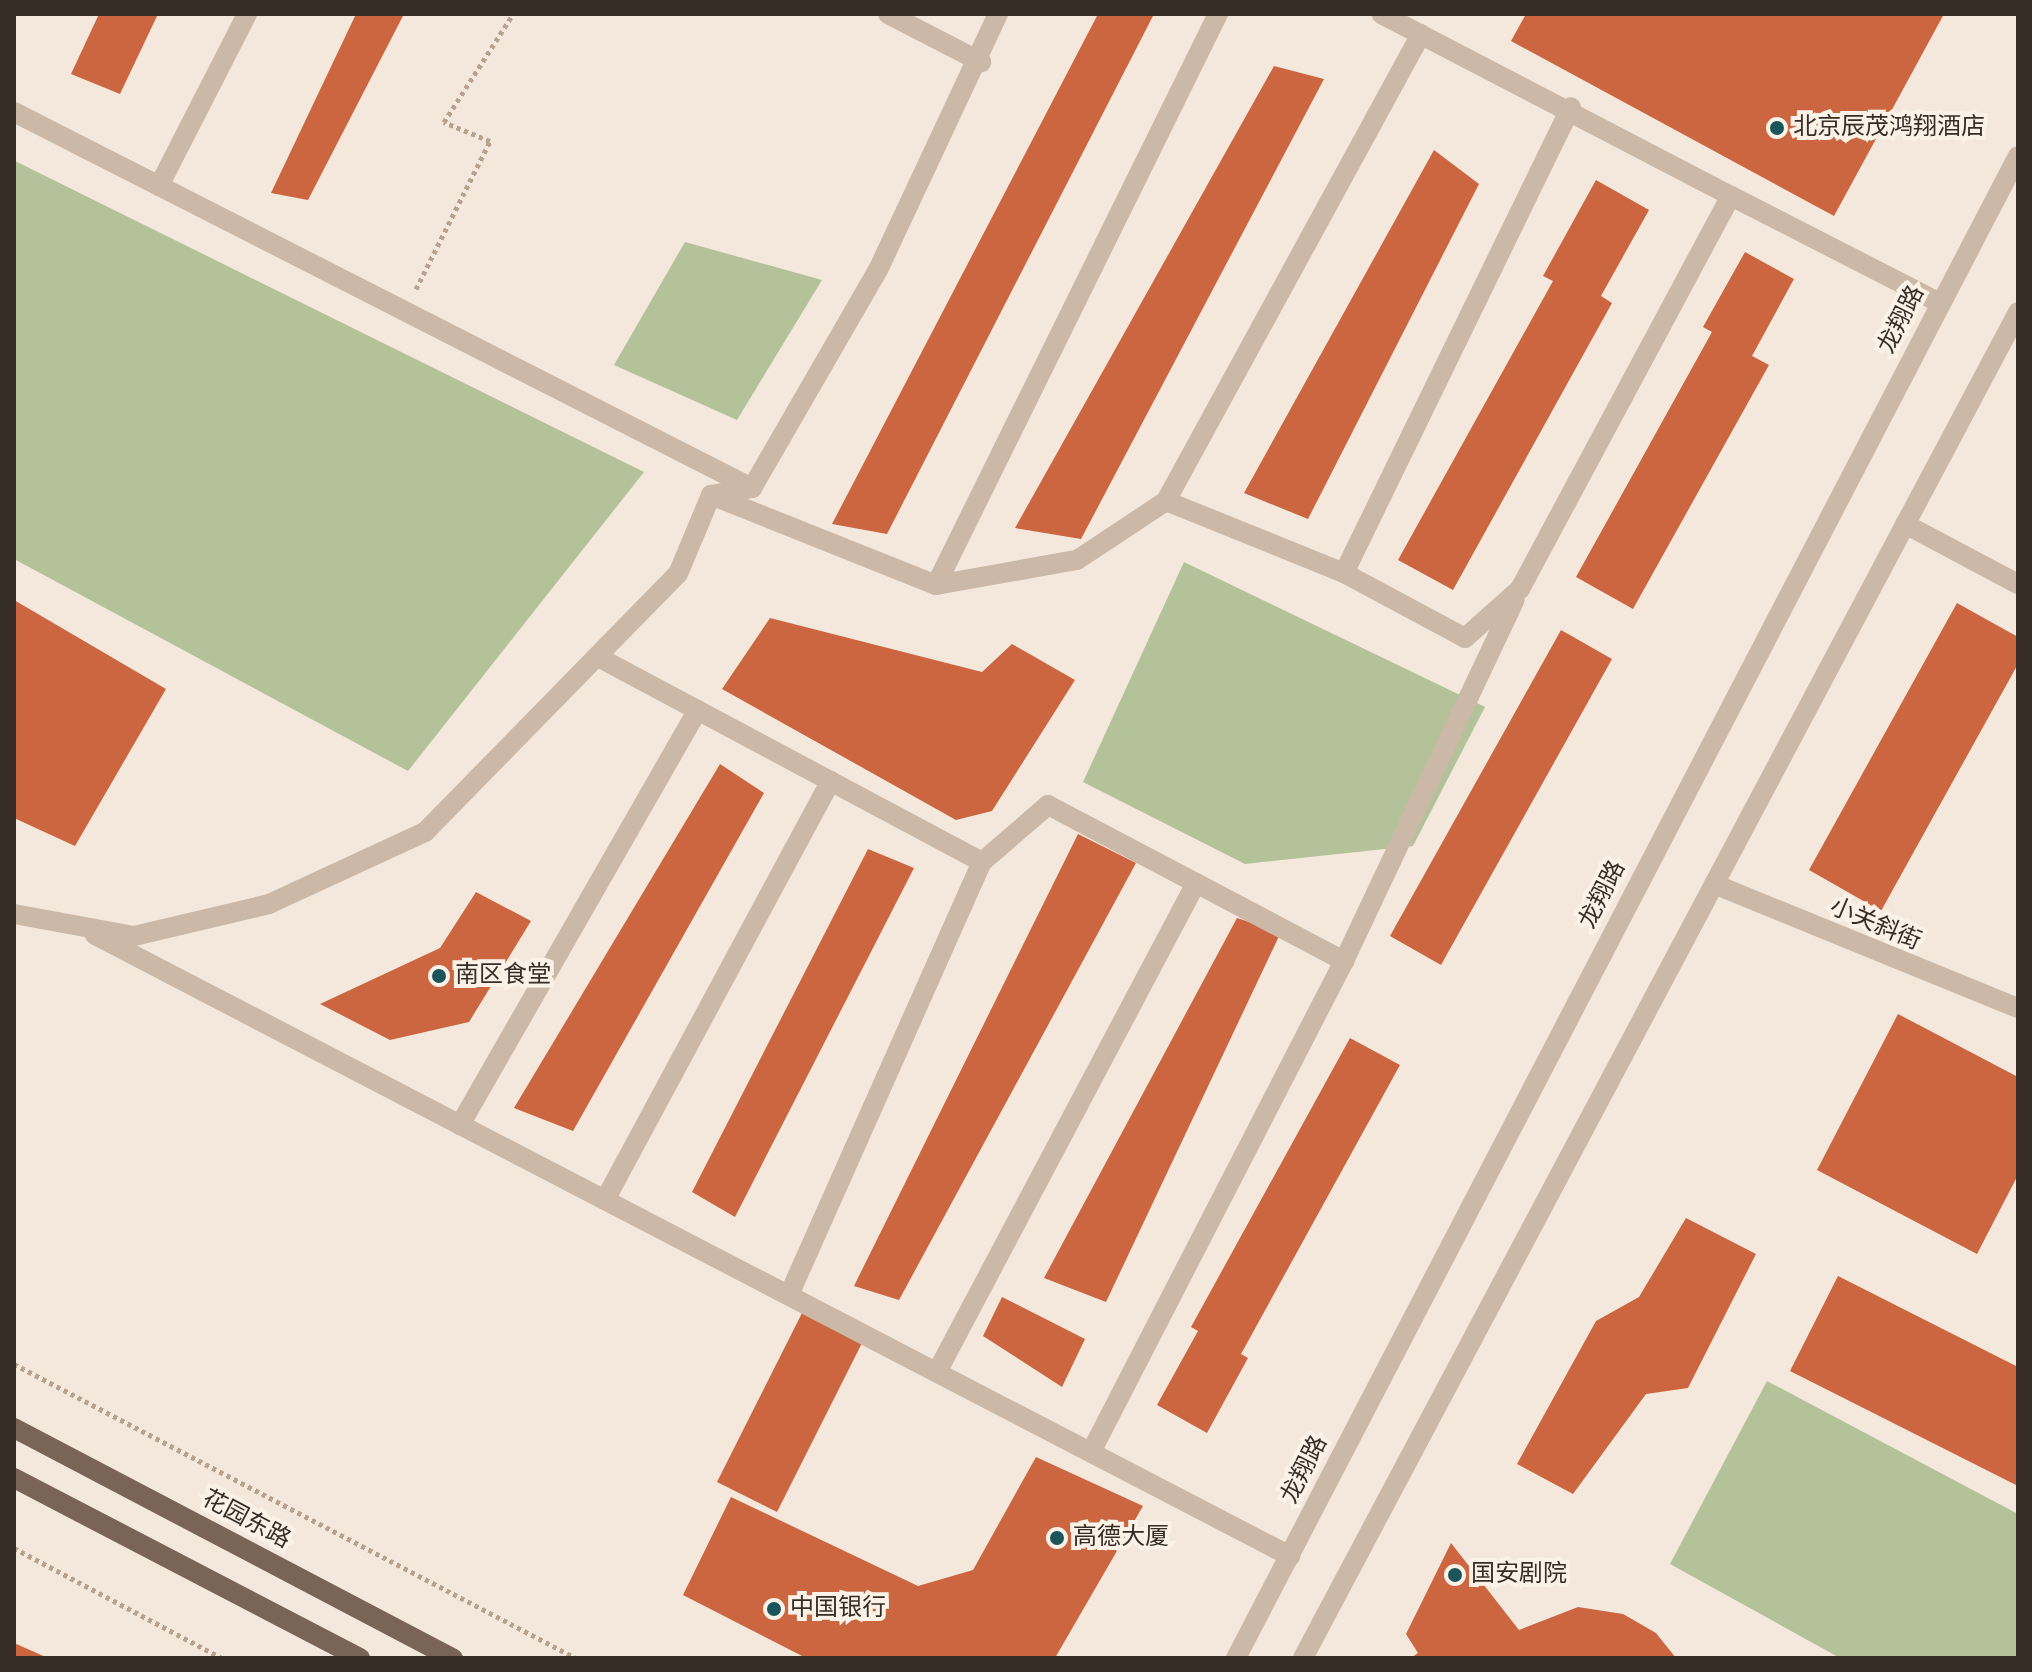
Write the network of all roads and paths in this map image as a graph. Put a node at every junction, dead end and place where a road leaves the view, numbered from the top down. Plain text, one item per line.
1 (247, 14) edge
2 (513, 14) edge
3 (888, 14) edge
4 (998, 14) edge
5 (1218, 14) edge
6 (1381, 14) edge
7 (1421, 34) junction
8 (981, 62) junction
9 (1571, 107) junction
10 (14, 112) edge
11 (2018, 156) edge
12 (159, 186) junction
13 (1731, 196) junction
14 (1940, 303) junction
15 (405, 311) junction
16 (2018, 312) edge
17 (752, 488) junction
18 (711, 495) junction
19 (1166, 501) junction
20 (1905, 524) junction
21 (1344, 573) junction
22 (2018, 584) edge
23 (936, 585) junction
24 (1520, 589) junction
25 (598, 657) junction
26 (698, 710) junction
27 (831, 781) junction
28 (982, 862) junction
29 (1196, 883) junction
30 (1714, 884) junction
31 (14, 914) edge
32 (81, 928) junction
33 (1344, 961) junction
34 (2018, 1008) edge
35 (460, 1125) junction
36 (605, 1200) junction
37 (789, 1295) junction
38 (14, 1364) edge
39 (937, 1372) junction
40 (14, 1428) edge
41 (1091, 1452) junction
42 (14, 1478) edge
43 (14, 1548) edge
44 (1290, 1556) junction
45 (222, 1658) edge
46 (360, 1658) edge
47 (453, 1658) edge
48 (576, 1658) edge
49 (1236, 1658) edge
50 (1303, 1658) edge

1 - 12 street
2 - 15 path
3 - 8 street
4 - 8 street
5 - 23 street
6 - 7 street
7 - 9 street
7 - 19 street
8 - 17 street
9 - 13 street
9 - 21 street
10 - 12 street
11 - 14 street, 龙翔路
12 - 15 street
13 - 14 street
13 - 24 street
14 - 44 street, 龙翔路
15 - 17 street
16 - 20 street
17 - 18 street
18 - 23 street
18 - 25 street
19 - 21 street
19 - 23 street
20 - 22 street
20 - 30 street
21 - 24 street
24 - 33 street
25 - 26 street
25 - 32 street
26 - 27 street
26 - 35 street
27 - 28 street
27 - 36 street
28 - 29 street
28 - 37 street
29 - 33 street
29 - 39 street
30 - 34 street, 小关斜街
30 - 50 street
31 - 32 street
32 - 35 street
33 - 41 street
35 - 36 street
36 - 37 street
37 - 39 street
38 - 48 path
39 - 41 street
40 - 47 main road, 花园东路
41 - 44 street
42 - 46 main road
43 - 45 path
44 - 49 street, 龙翔路

